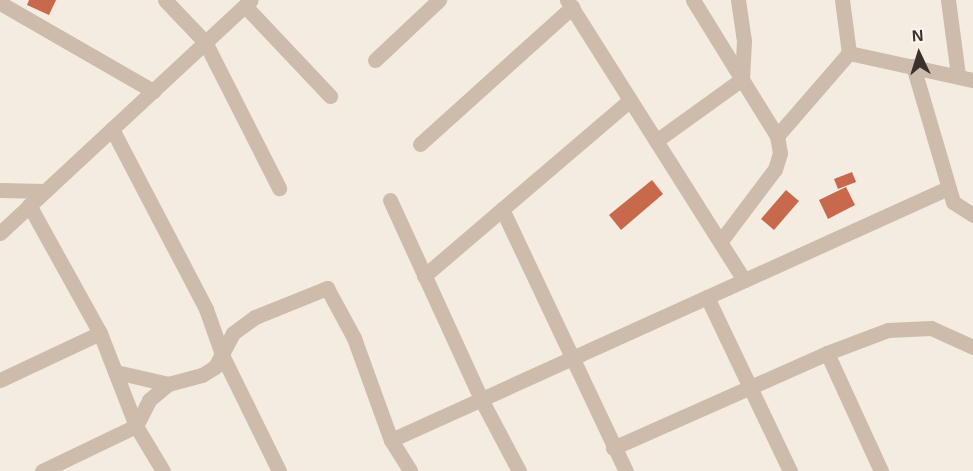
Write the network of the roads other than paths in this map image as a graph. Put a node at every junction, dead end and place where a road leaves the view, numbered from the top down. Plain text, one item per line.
1 (165, 0) edge
2 (439, 0) edge
3 (693, 0) edge
4 (738, 0) edge
5 (842, 0) edge
6 (948, 0) edge
7 (0, 3) edge
8 (248, 3) edge
9 (569, 4) edge
10 (205, 42) junction
11 (849, 52) junction
12 (375, 60) dead end
13 (913, 66) junction
14 (958, 75) junction
15 (742, 79) junction
16 (973, 80) edge
17 (153, 91) junction
18 (330, 96) dead end
19 (630, 100) junction
20 (112, 129) junction
21 (777, 136) junction
22 (656, 141) junction
23 (420, 144) dead end
24 (279, 188) dead end
25 (948, 188) junction
26 (0, 190) edge
27 (45, 191) junction
28 (390, 200) dead end
29 (29, 205) junction
30 (502, 209) junction
31 (973, 215) edge
32 (0, 233) edge
33 (720, 242) junction
34 (424, 276) junction
35 (744, 280) junction
36 (707, 297) junction
37 (100, 333) junction
38 (973, 347) edge
39 (827, 353) junction
40 (223, 357) junction
41 (572, 360) junction
42 (116, 372) junction
43 (0, 380) edge
44 (168, 384) junction
45 (749, 386) junction
46 (482, 401) junction
47 (136, 426) junction
48 (391, 440) junction
49 (613, 448) junction
50 (625, 469) edge
51 (42, 471) edge
52 (163, 471) edge
53 (279, 471) edge
54 (410, 471) edge
55 (519, 471) edge
56 (609, 471) edge
57 (790, 471) edge
58 (881, 471) edge

1 - 10 street
2 - 12 street
3 - 15 street
4 - 15 street
5 - 11 street
6 - 14 street
7 - 17 street
8 - 10 street
8 - 18 street
9 - 19 street
9 - 23 street
10 - 17 street
10 - 24 street
11 - 13 street
11 - 21 street
13 - 14 street
13 - 25 street
14 - 16 street
15 - 21 street
15 - 22 street
17 - 20 street
19 - 22 street
19 - 30 street
20 - 27 street
20 - 40 street
21 - 33 street
22 - 33 street
25 - 31 street
25 - 35 street
26 - 27 street
27 - 29 street
28 - 34 street
29 - 32 street
29 - 37 street
30 - 34 street
30 - 41 street
33 - 35 street
34 - 46 street
35 - 36 street
36 - 41 street
36 - 45 street
37 - 42 street
37 - 43 street
38 - 39 street
39 - 45 street
39 - 58 street
40 - 44 street
40 - 48 street
40 - 53 street
41 - 46 street
41 - 49 street
42 - 44 street
42 - 47 street
44 - 47 street
45 - 49 street
45 - 57 street
46 - 48 street
46 - 55 street
47 - 51 street
47 - 52 street
48 - 54 street
49 - 50 street
50 - 56 street

